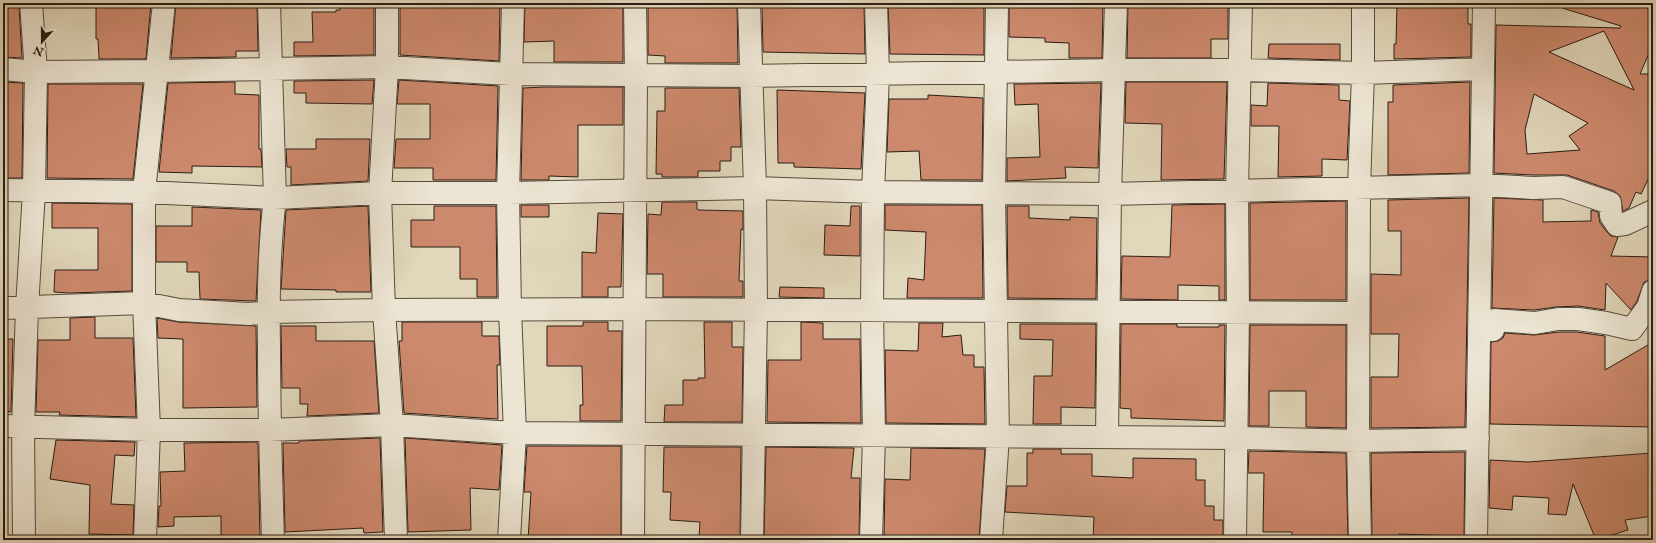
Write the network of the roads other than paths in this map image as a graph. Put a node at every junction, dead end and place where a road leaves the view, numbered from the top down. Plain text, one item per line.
1 (30, 3) edge
2 (164, 3) edge
3 (268, 3) edge
4 (387, 3) edge
5 (513, 3) edge
6 (635, 3) edge
7 (749, 3) edge
8 (876, 3) edge
9 (997, 3) edge
10 (1116, 3) edge
11 (1241, 3) edge
12 (1363, 3) edge
13 (1484, 3) edge
14 (387, 67) junction
15 (270, 68) junction
16 (3, 69) edge
17 (1483, 69) junction
18 (1114, 70) junction
19 (1240, 70) junction
20 (158, 71) junction
21 (36, 72) junction
22 (996, 72) junction
23 (1363, 72) junction
24 (510, 74) junction
25 (878, 75) junction
26 (636, 76) junction
27 (751, 76) junction
28 (1481, 185) junction
29 (755, 188) junction
30 (1359, 188) junction
31 (3, 190) edge
32 (34, 191) junction
33 (636, 191) junction
34 (1237, 191) junction
35 (144, 192) junction
36 (874, 192) junction
37 (380, 193) junction
38 (508, 193) junction
39 (994, 193) junction
40 (1110, 194) junction
41 (275, 198) junction
42 (1653, 211) edge
43 (1653, 291) edge
44 (144, 303) junction
45 (3, 308) edge
46 (27, 308) junction
47 (635, 309) junction
48 (384, 310) junction
49 (510, 310) junction
50 (756, 310) junction
51 (872, 310) junction
52 (996, 310) junction
53 (1110, 311) junction
54 (268, 312) junction
55 (1238, 312) junction
56 (1358, 313) junction
57 (1479, 328) junction
58 (392, 425) junction
59 (13, 426) edge
60 (149, 430) junction
61 (269, 430) junction
62 (515, 433) junction
63 (634, 434) junction
64 (754, 435) junction
65 (874, 436) junction
66 (998, 436) junction
67 (1107, 437) junction
68 (1237, 438) junction
69 (1478, 439) junction
70 (1358, 441) junction
71 (24, 540) edge
72 (145, 540) edge
73 (273, 540) edge
74 (396, 540) edge
75 (509, 540) edge
76 (633, 540) edge
77 (752, 540) edge
78 (871, 540) edge
79 (991, 540) edge
80 (1235, 540) edge
81 (1360, 540) edge
82 (1476, 540) edge

1 - 21 street
2 - 20 street
3 - 15 street
4 - 14 street
5 - 24 street
6 - 26 street
7 - 27 street
8 - 25 street
9 - 22 street
10 - 18 street
11 - 19 street
12 - 23 street
13 - 17 street
14 - 15 street
14 - 24 street
14 - 37 street
15 - 20 street
15 - 41 street
16 - 21 street
17 - 23 street
17 - 28 street
18 - 19 street
18 - 22 street
18 - 40 street
19 - 23 street
19 - 34 street
20 - 21 street
20 - 35 street
21 - 32 street
22 - 25 street
22 - 39 street
23 - 30 street
24 - 26 street
24 - 38 street
25 - 27 street
25 - 36 street
26 - 27 street
26 - 33 street
27 - 29 street
28 - 30 street
28 - 42 street
28 - 57 street
29 - 33 street
29 - 36 street
29 - 50 street
30 - 34 street
30 - 56 street
31 - 32 street
32 - 35 street
32 - 46 street
33 - 38 street
33 - 47 street
34 - 40 street
34 - 55 street
35 - 41 street
35 - 44 street
36 - 39 street
36 - 51 street
37 - 38 street
37 - 41 street
37 - 48 street
38 - 49 street
39 - 40 street
39 - 52 street
40 - 53 street
41 - 54 street
43 - 57 street
44 - 46 street
44 - 54 street
44 - 60 street
45 - 46 street
46 - 59 street
47 - 49 street
47 - 50 street
47 - 63 street
48 - 49 street
48 - 54 street
48 - 58 street
49 - 62 street
50 - 51 street
50 - 64 street
51 - 52 street
51 - 65 street
52 - 53 street
52 - 66 street
53 - 55 street
53 - 67 street
54 - 61 street
55 - 56 street
55 - 68 street
56 - 70 street
57 - 69 street
58 - 61 street
58 - 62 street
58 - 74 street
59 - 60 street
59 - 71 street
60 - 61 street
60 - 72 street
61 - 73 street
62 - 63 street
62 - 75 street
63 - 64 street
63 - 76 street
64 - 65 street
64 - 77 street
65 - 66 street
65 - 78 street
66 - 67 street
66 - 79 street
67 - 68 street
68 - 70 street
68 - 80 street
69 - 70 street
69 - 82 street
70 - 81 street

